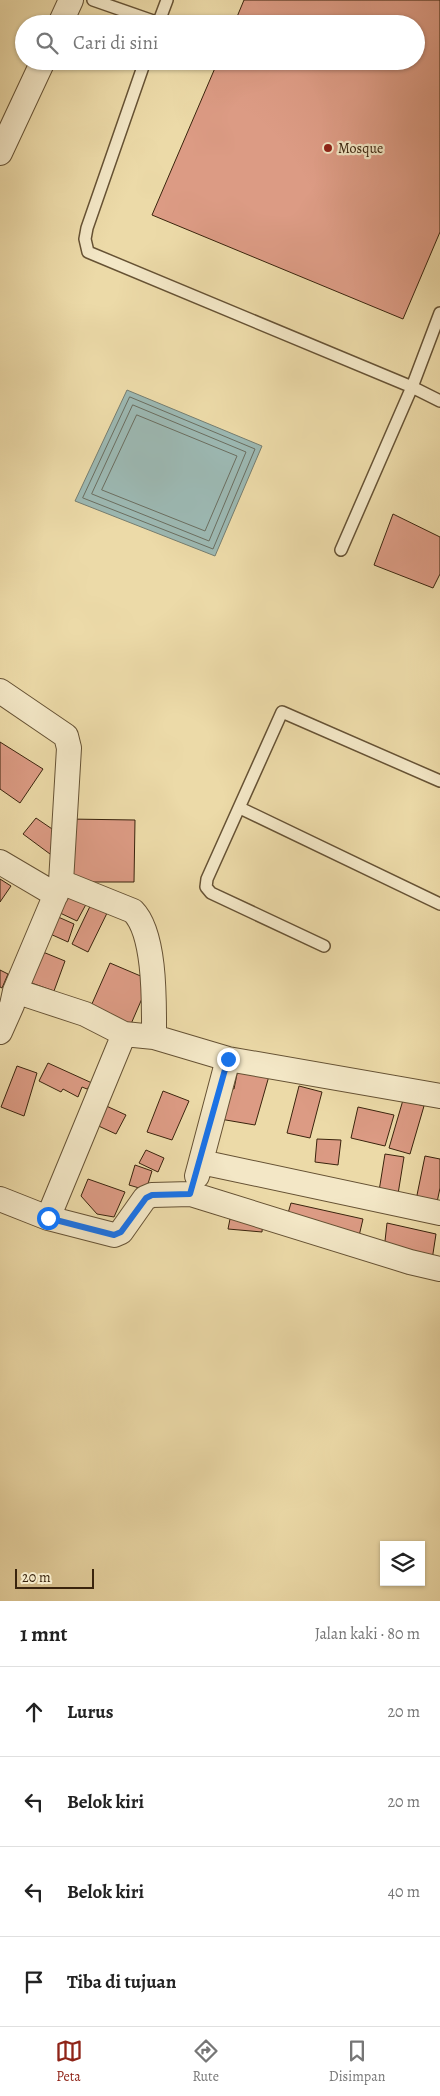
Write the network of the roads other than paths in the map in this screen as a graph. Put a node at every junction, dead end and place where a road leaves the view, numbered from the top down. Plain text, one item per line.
1 (72, 0) edge
2 (93, 0) edge
3 (167, 0) edge
4 (64, 15) edge
5 (134, 15) edge
6 (162, 15) edge
7 (39, 70) edge
8 (142, 70) edge
9 (0, 153) edge
10 (440, 313) edge
11 (412, 387) junction
12 (440, 401) edge
13 (341, 550) dead end
14 (0, 691) edge
15 (440, 781) edge
16 (240, 808) junction
17 (0, 862) edge
18 (58, 889) junction
19 (440, 904) edge
20 (324, 946) dead end
21 (9, 998) edge
22 (0, 1032) edge
23 (124, 1034) junction
24 (154, 1037) junction
25 (228, 1059) junction
26 (440, 1096) edge
27 (201, 1162) junction
28 (190, 1194) junction
29 (0, 1199) edge
30 (440, 1213) edge
31 (48, 1218) junction
32 (440, 1269) edge

1 - 4 street
2 - 5 lane
3 - 6 lane
7 - 9 street
8 - 11 lane
10 - 11 lane
11 - 12 lane
11 - 13 lane
14 - 18 street
15 - 16 lane
16 - 19 lane
16 - 20 lane
17 - 18 street
18 - 21 street
18 - 24 street
21 - 22 street
21 - 23 street
23 - 24 street
23 - 31 street
24 - 25 street
25 - 26 street
25 - 27 street
27 - 28 street
27 - 30 street
28 - 31 street
28 - 32 street
29 - 31 street

